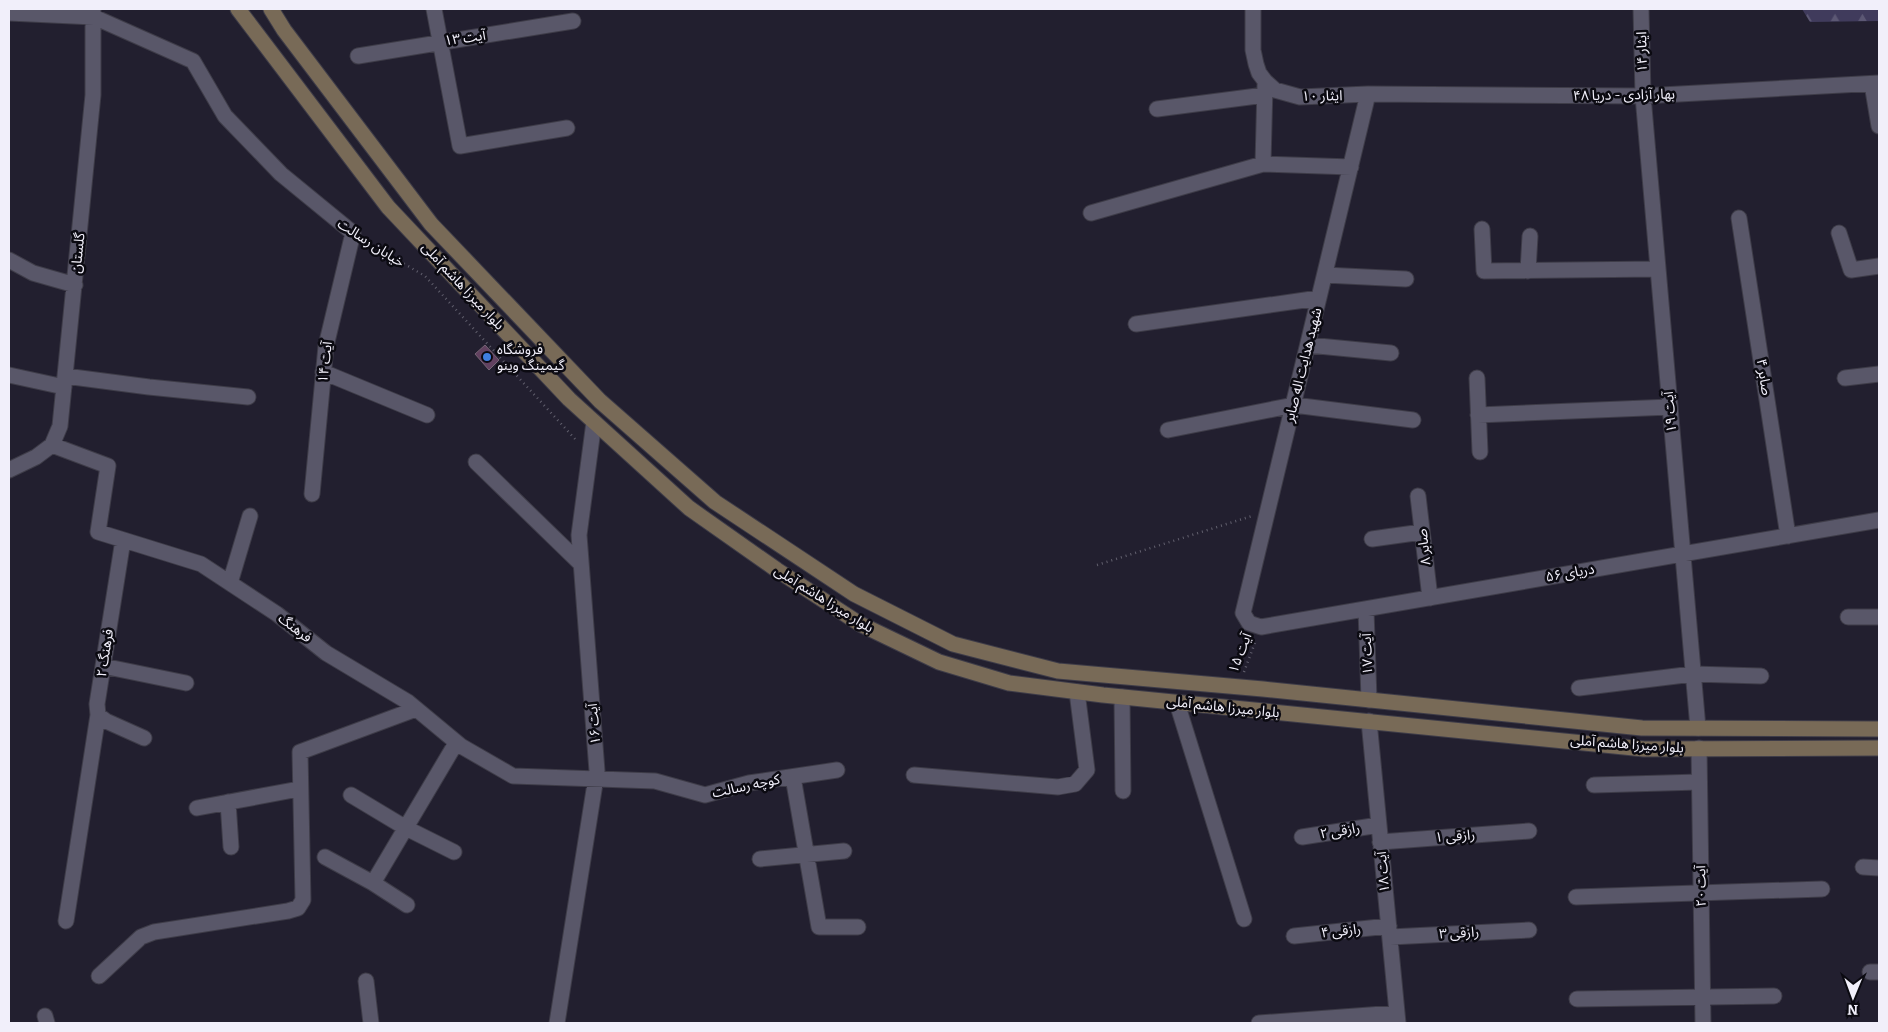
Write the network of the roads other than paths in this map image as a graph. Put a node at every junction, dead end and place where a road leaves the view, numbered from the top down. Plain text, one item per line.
1 (238, 9) edge
2 (271, 9) edge
3 (434, 9) edge
4 (1253, 9) edge
5 (1641, 9) edge
6 (9, 13) edge
7 (93, 13) edge
8 (573, 21) dead end
9 (441, 41) junction
10 (358, 56) dead end
11 (1876, 84) edge
12 (1265, 88) junction
13 (1368, 94) junction
14 (1643, 96) junction
15 (1157, 109) dead end
16 (1879, 126) edge
17 (567, 128) dead end
18 (1263, 164) junction
19 (1351, 167) junction
20 (1091, 213) dead end
21 (1739, 218) dead end
22 (1482, 228) dead end
23 (1839, 233) dead end
24 (353, 234) joint
25 (1530, 236) dead end
26 (9, 260) edge
27 (1879, 266) edge
28 (1657, 269) junction
29 (1528, 271) junction
30 (1325, 275) junction
31 (1406, 279) dead end
32 (75, 286) junction
33 (1319, 298) junction
34 (517, 314) junction
35 (1136, 324) dead end
36 (501, 327) junction
37 (1308, 345) junction
38 (1392, 353) dead end
39 (323, 372) junction
40 (1879, 374) edge
41 (9, 375) edge
42 (1477, 378) dead end
43 (1845, 378) dead end
44 (65, 382) junction
45 (248, 396) dead end
46 (1294, 405) junction
47 (1670, 407) junction
48 (427, 415) dead end
49 (1478, 415) junction
50 (1413, 420) dead end
51 (594, 422) junction
52 (1168, 430) dead end
53 (52, 445) junction
54 (1480, 452) dead end
55 (476, 462) dead end
56 (9, 470) edge
57 (312, 494) dead end
58 (1418, 496) dead end
59 (250, 516) dead end
60 (1879, 520) edge
61 (1422, 532) junction
62 (1788, 536) junction
63 (1372, 539) dead end
64 (123, 540) junction
65 (1683, 554) junction
66 (581, 564) junction
67 (230, 584) junction
68 (1430, 598) junction
69 (1366, 609) junction
70 (1848, 617) dead end
71 (1879, 617) edge
72 (1261, 627) joint
73 (103, 666) junction
74 (1693, 674) junction
75 (1761, 676) dead end
76 (186, 683) dead end
77 (1211, 684) junction
78 (1242, 687) junction
79 (1579, 688) dead end
80 (1077, 692) junction
81 (1122, 697) junction
82 (1369, 700) junction
83 (1177, 703) junction
84 (1204, 705) junction
85 (416, 709) junction
86 (1241, 709) junction
87 (98, 715) junction
88 (1369, 721) junction
89 (1698, 728) junction
90 (1838, 729) junction
91 (1879, 729) edge
92 (144, 738) dead end
93 (456, 742) junction
94 (1699, 748) junction
95 (1838, 748) junction
96 (1879, 748) edge
97 (837, 770) dead end
98 (914, 775) dead end
99 (793, 777) junction
100 (596, 779) junction
101 (1699, 782) junction
102 (1594, 785) dead end
103 (299, 789) junction
104 (1123, 791) dead end
105 (351, 796) dead end
106 (228, 802) junction
107 (197, 808) dead end
108 (1379, 826) junction
109 (406, 828) junction
110 (1529, 831) dead end
111 (1302, 837) dead end
112 (1380, 842) junction
113 (231, 847) dead end
114 (844, 851) dead end
115 (454, 852) dead end
116 (807, 854) junction
117 (325, 857) dead end
118 (760, 859) dead end
119 (1863, 867) dead end
120 (1879, 868) edge
121 (373, 883) junction
122 (1822, 889) dead end
123 (1701, 892) junction
124 (1576, 896) dead end
125 (407, 905) dead end
126 (1244, 919) dead end
127 (66, 921) dead end
128 (858, 927) dead end
129 (1529, 930) dead end
130 (1389, 931) junction
131 (1294, 936) dead end
132 (99, 976) dead end
133 (366, 981) dead end
134 (1774, 996) dead end
135 (1702, 997) junction
136 (1577, 1000) dead end
137 (1397, 1018) edge
138 (371, 1023) edge
139 (557, 1023) edge
140 (1260, 1023) edge
141 (1703, 1023) edge

1 - 36 main road, بلوار میرزا هاشم آملی
2 - 34 main road, بلوار میرزا هاشم آملی
3 - 9 street
4 - 12 street
5 - 14 street, ایثار ۱۴
6 - 7 street
7 - 24 street, خیابان رسالت
7 - 32 street, گلستان
8 - 9 street, آیت ۱۳
9 - 10 street, آیت ۱۳
9 - 17 street
11 - 14 street, بهار آزادی - دریا ۴۸
11 - 16 street
12 - 13 street, ایثار ۱۰
12 - 15 street
12 - 18 street
13 - 14 street, بهار آزادی - دریا ۴۸
13 - 19 street, شهید هدایت اله صابر
14 - 28 street, آیت ۱۹
18 - 19 street
18 - 20 street
19 - 30 street, شهید هدایت اله صابر
21 - 62 street, صابر ۴
22 - 29 street
23 - 27 street
24 - 39 street, آيت ۱۴
25 - 29 street
26 - 32 street
28 - 29 street
28 - 47 street, آیت ۱۹
30 - 31 street
30 - 33 street, شهید هدایت اله صابر
32 - 44 street, گلستان
33 - 35 street
33 - 37 street, شهید هدایت اله صابر
34 - 36 main road
34 - 77 main road, بلوار میرزا هاشم آملی
36 - 51 main road, بلوار میرزا هاشم آملی
37 - 38 street
37 - 46 street, شهید هدایت اله صابر
39 - 48 street
39 - 57 street, آيت ۱۴
40 - 43 street
41 - 44 street
42 - 49 street
44 - 45 street
44 - 53 street, گلستان
46 - 50 street
46 - 52 street
46 - 72 street, شهید هدایت اله صابر
47 - 49 street
47 - 65 street, آیت ۱۹
49 - 54 street
51 - 66 street, آیت ۱۶
51 - 80 main road, بلوار میرزا هاشم آملی
53 - 56 street
53 - 64 street, فرهنگ
55 - 66 street
58 - 61 street, صابر ۸
59 - 67 street
60 - 62 street, دریای ۵۶
61 - 63 street
61 - 68 street, صابر ۸
62 - 65 street, دریای ۵۶
64 - 67 street, فرهنگ
64 - 73 street, فرهنگ ۲
65 - 68 street, دریای ۵۶
65 - 74 street, آیت ۱۹
66 - 100 street, آیت ۱۶
67 - 85 street, فرهنگ
68 - 69 street, دریای ۵۶
69 - 72 street, دریای ۵۶
69 - 82 street, آیت ۱۷
70 - 71 street
73 - 76 street
73 - 87 street, فرهنگ ۲
74 - 75 street
74 - 79 street
74 - 89 street, آیت ۱۹
77 - 78 main road, بلوار میرزا هاشم آملی
77 - 84 main road
78 - 82 main road, بلوار میرزا هاشم آملی
78 - 86 main road
80 - 81 main road, بلوار میرزا هاشم آملی
80 - 98 street
81 - 83 main road, بلوار میرزا هاشم آملی
81 - 104 street
82 - 89 main road, بلوار میرزا هاشم آملی
83 - 84 main road, بلوار میرزا هاشم آملی
83 - 126 street
84 - 86 main road, بلوار میرزا هاشم آملی
85 - 93 street, فرهنگ
85 - 103 street
86 - 88 main road, بلوار میرزا هاشم آملی
87 - 92 street
87 - 127 street, فرهنگ ۲
88 - 94 main road, بلوار میرزا هاشم آملی
88 - 108 street, آیت ۱۸
89 - 90 main road, بلوار میرزا هاشم آملی
90 - 91 main road, بلوار میرزا هاشم آملی
90 - 95 main road
93 - 100 street, فرهنگ
93 - 109 street
94 - 95 main road, بلوار میرزا هاشم آملی
94 - 101 street, آیت ۲۰
95 - 96 main road, بلوار میرزا هاشم آملی
97 - 99 street, کوچه رسالت
99 - 100 street, کوچه رسالت
99 - 116 street
100 - 139 street, آیت ۱۶
101 - 102 street
101 - 123 street, آیت ۲۰
103 - 106 street
103 - 132 street
105 - 109 street
106 - 107 street
106 - 113 street
108 - 111 street, رازقی ۲
108 - 112 street, آیت ۱۸
109 - 115 street
109 - 121 street
110 - 112 street, رازقی ۱
112 - 130 street, آیت ۱۸
114 - 116 street
116 - 118 street
116 - 128 street
117 - 121 street
119 - 120 street
121 - 125 street
122 - 123 street
123 - 124 street
123 - 135 street, آیت ۲۰
129 - 130 street, رازقی ۳
130 - 131 street, رازقی ۴
130 - 137 street, آیت ۱۸
133 - 138 street
134 - 135 street
135 - 136 street
135 - 141 street, آیت ۲۰
137 - 140 street

